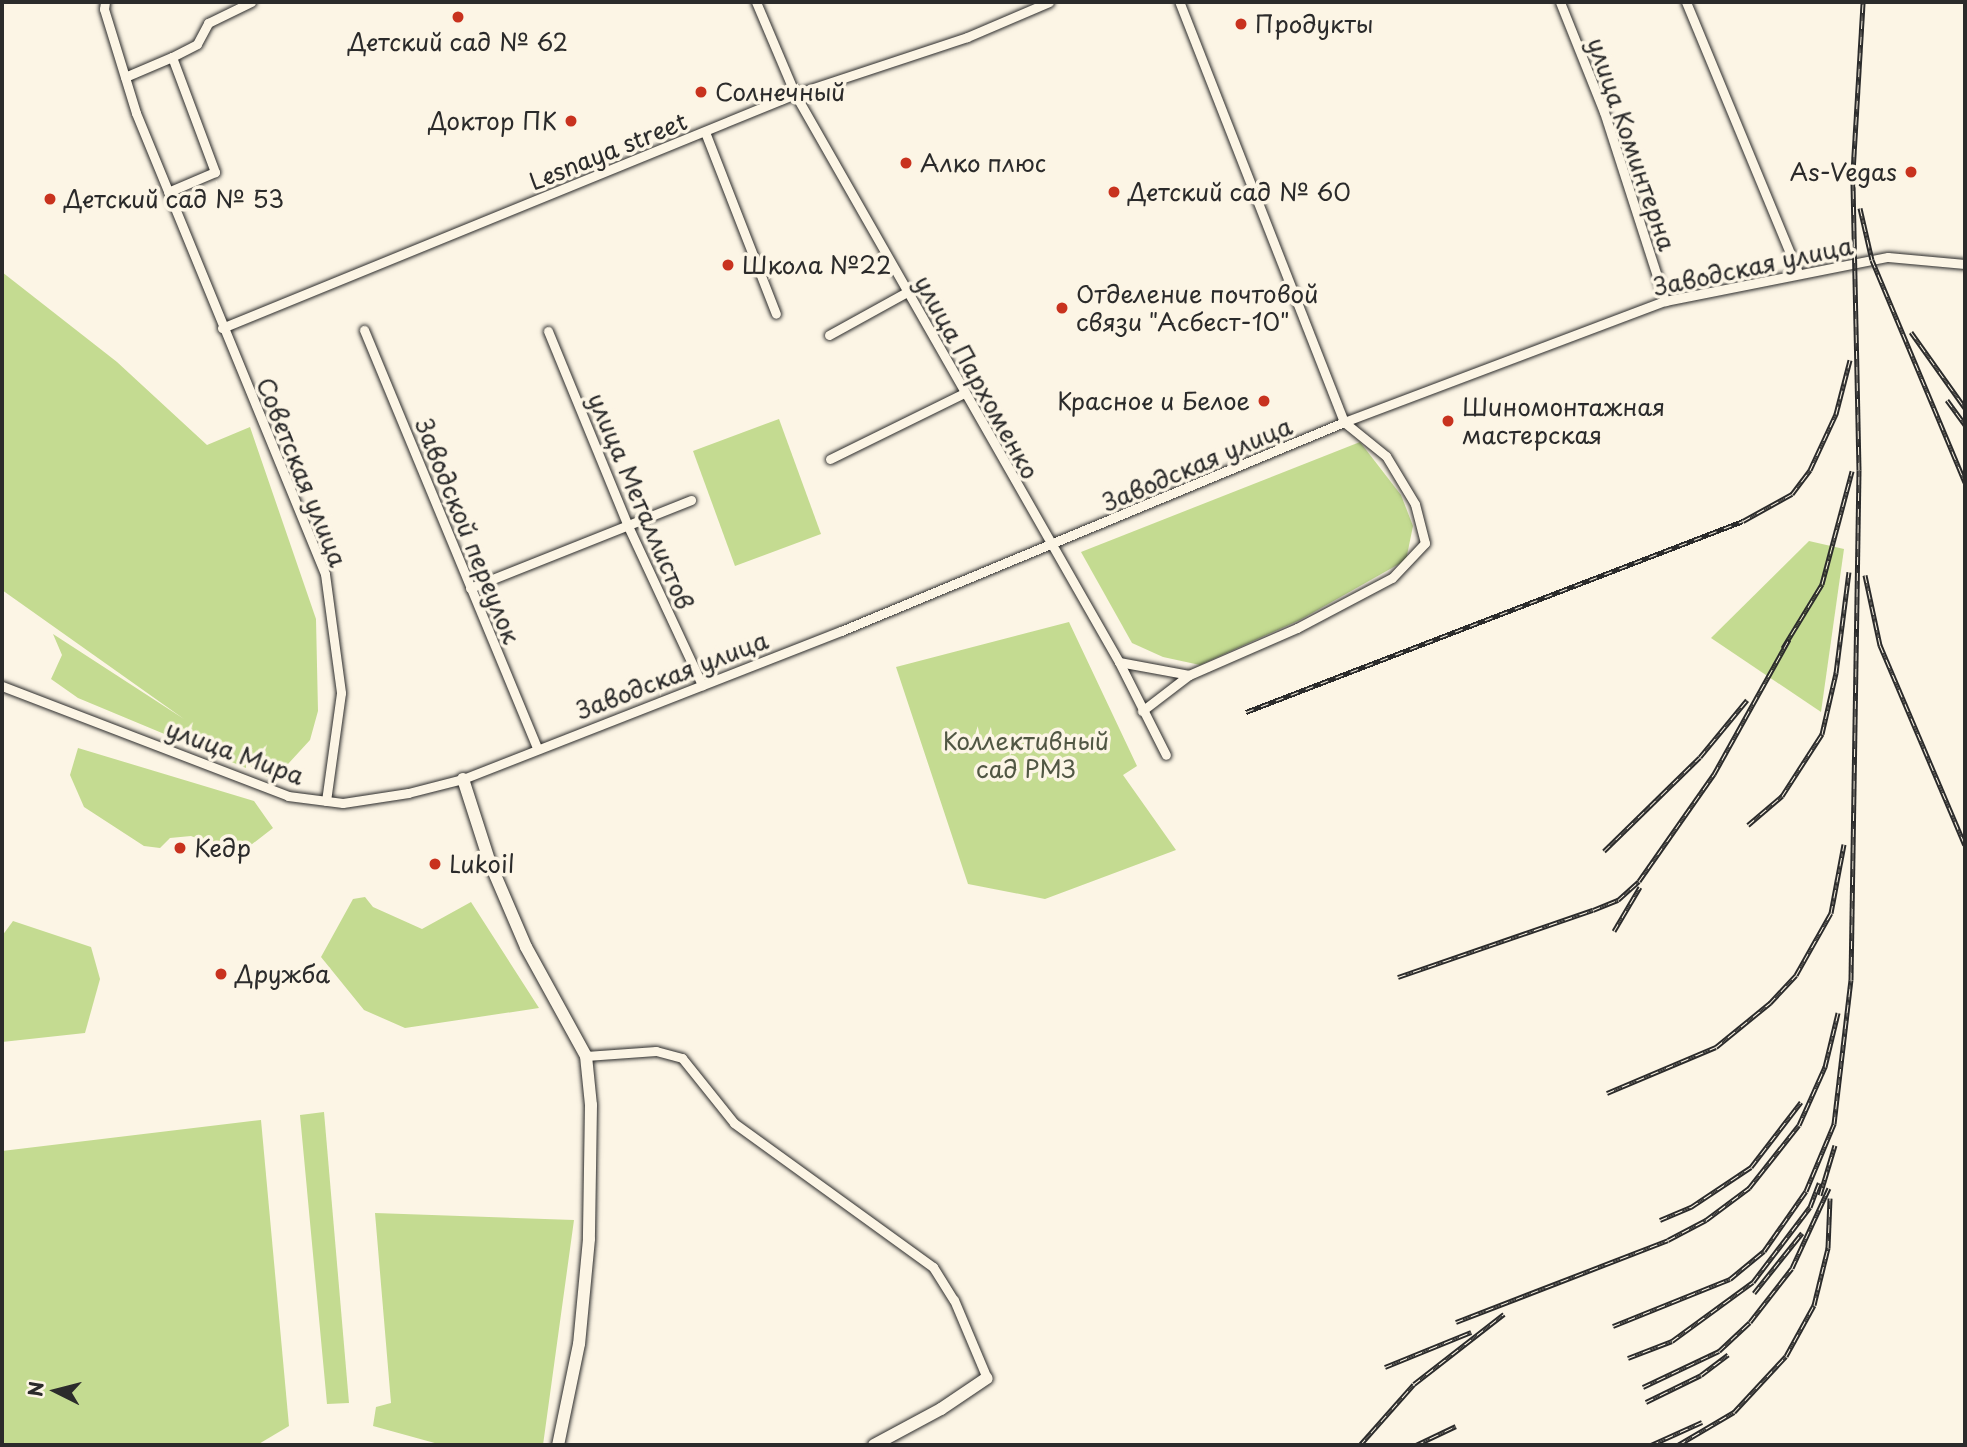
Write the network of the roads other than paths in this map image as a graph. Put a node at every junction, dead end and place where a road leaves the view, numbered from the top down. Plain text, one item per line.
1 (251, 2) edge
2 (756, 2) edge
3 (1049, 2) edge
4 (1179, 2) edge
5 (1560, 2) edge
6 (1686, 2) edge
7 (104, 6) edge
8 (172, 57) junction
9 (125, 77) junction
10 (795, 94) junction
11 (705, 132) junction
12 (167, 192) junction
13 (1965, 264) edge
14 (1798, 273) junction
15 (907, 292) junction
16 (1665, 301) junction
17 (776, 314) dead end
18 (222, 328) junction
19 (364, 330) dead end
20 (548, 331) dead end
21 (829, 335) dead end
22 (964, 393) junction
23 (1344, 422) junction
24 (830, 459) dead end
25 (691, 500) dead end
26 (627, 524) junction
27 (1051, 548) junction
28 (470, 587) junction
29 (1119, 662) junction
30 (1189, 675) junction
31 (702, 685) junction
32 (2, 686) edge
33 (1142, 711) junction
34 (537, 748) junction
35 (1166, 755) dead end
36 (463, 779) junction
37 (326, 801) junction
38 (586, 1056) junction
39 (986, 1378) joint
40 (558, 1445) edge
41 (874, 1445) edge

1 - 8 street
2 - 10 street, улица Пархоменко
3 - 10 street, Lesnaya street
4 - 23 street
5 - 16 street, улица Коминтерна
6 - 14 street
7 - 9 street, Советская улица
8 - 9 street
8 - 12 street
9 - 12 street, Советская улица
10 - 11 street, Lesnaya street
10 - 15 street, улица Пархоменко
11 - 17 street
11 - 18 street, Lesnaya street
12 - 18 street, Советская улица
13 - 14 street, Заводская улица
14 - 16 street, Заводская улица
15 - 21 street
15 - 22 street, улица Пархоменко
16 - 23 street, Заводская улица
18 - 37 street, Советская улица
19 - 28 street, Заводской переулок
20 - 26 street, улица Металлистов
22 - 24 street
22 - 27 street, улица Пархоменко
23 - 27 street, Заводская улица
23 - 30 street
25 - 26 street
26 - 28 street
26 - 31 street, улица Металлистов
27 - 29 street, улица Пархоменко
27 - 31 street, Заводская улица
28 - 34 street, Заводской переулок
29 - 30 street
29 - 33 street, улица Пархоменко
30 - 33 street
31 - 34 street, Заводская улица
32 - 37 street, улица Мира
33 - 35 street, улица Пархоменко
34 - 36 street, Заводская улица
36 - 37 street, улица Мира
36 - 38 street
38 - 39 street
38 - 40 street
39 - 41 street

